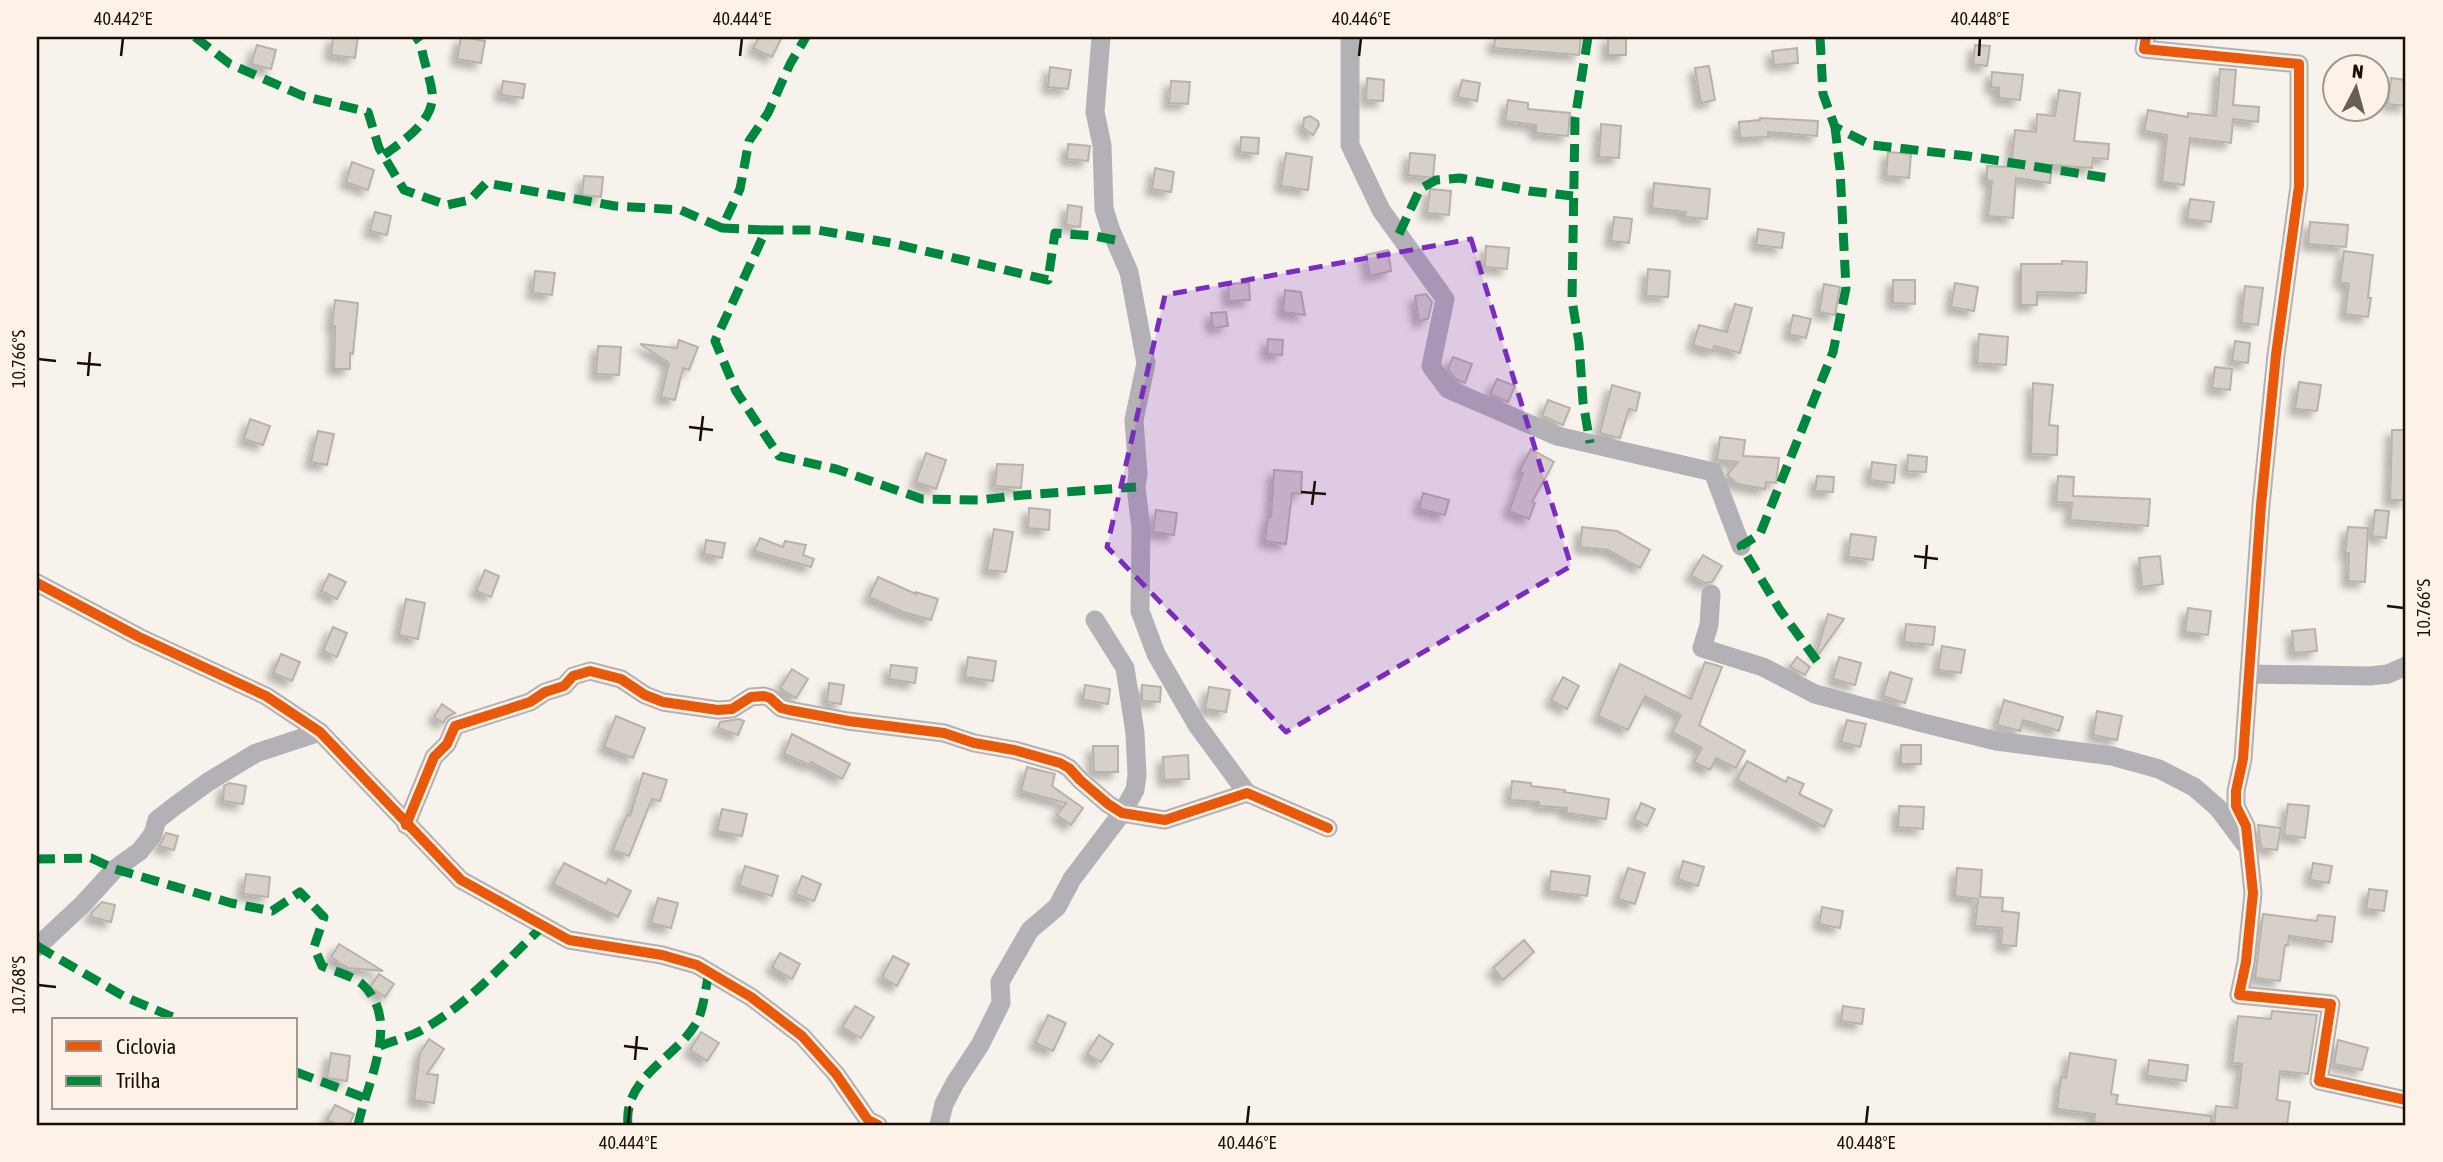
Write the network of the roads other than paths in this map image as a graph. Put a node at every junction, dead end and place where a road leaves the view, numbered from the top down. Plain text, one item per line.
1 (1101, 37) edge
2 (1350, 37) edge
3 (2146, 37) edge
4 (1741, 546) dead end
5 (37, 583) edge
6 (1712, 594) dead end
7 (1095, 620) dead end
8 (2406, 666) edge
9 (2249, 674) junction
10 (320, 732) junction
11 (1247, 793) junction
12 (1122, 813) junction
13 (406, 825) junction
14 (1328, 828) dead end
15 (2248, 849) junction
16 (37, 947) edge
17 (2406, 1100) edge
18 (878, 1125) edge
19 (939, 1125) edge

1 - 11 street
2 - 4 street
3 - 9 street
5 - 10 street
6 - 15 street
7 - 12 street
8 - 9 street
9 - 15 street
10 - 13 street
10 - 16 street
11 - 12 street
11 - 14 street
12 - 13 street
12 - 19 street
13 - 18 street
15 - 17 street

